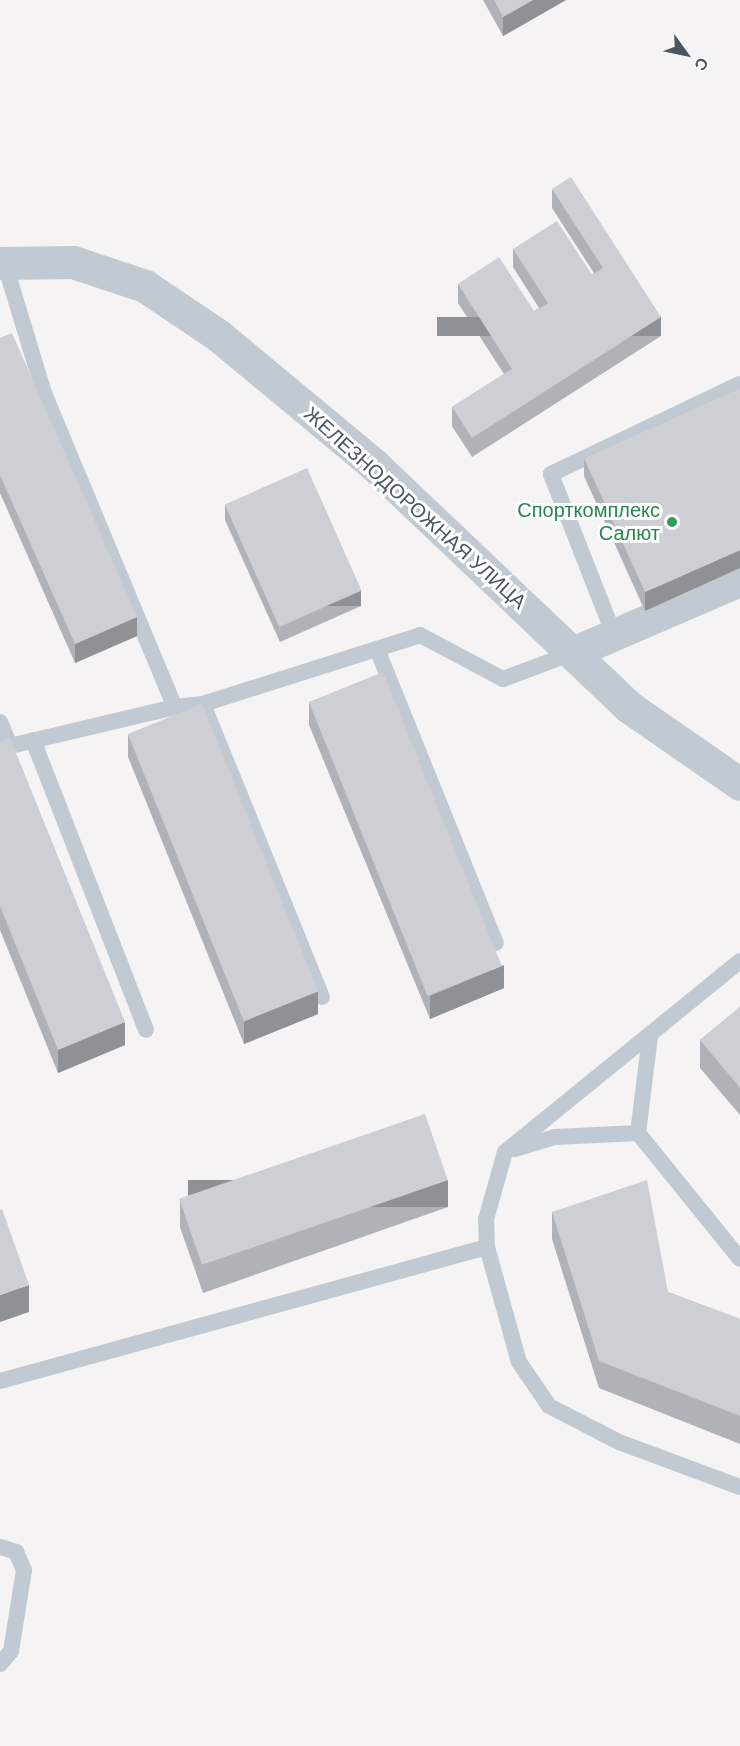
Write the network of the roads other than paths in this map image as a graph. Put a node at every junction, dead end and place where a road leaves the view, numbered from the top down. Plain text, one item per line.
1 (2, 258) edge
2 (740, 384) edge
3 (740, 581) edge
4 (614, 635) junction
5 (377, 649) junction
6 (573, 653) junction
7 (203, 704) junction
8 (175, 707) junction
9 (0, 722) edge
10 (33, 740) junction
11 (5, 747) edge
12 (740, 784) edge
13 (496, 943) edge
14 (740, 961) edge
15 (322, 997) dead end
16 (146, 1030) dead end
17 (650, 1036) junction
18 (639, 1133) junction
19 (506, 1152) junction
20 (488, 1247) junction
21 (740, 1259) edge
22 (0, 1381) edge
23 (740, 1487) edge
24 (0, 1547) edge
25 (0, 1664) edge

1 - 6 street, ЖЕЛЕЗНОДОРОЖНАЯ УЛИЦА
1 - 8 lane
2 - 4 lane
3 - 4 street
4 - 6 street
5 - 6 lane
5 - 7 lane
5 - 13 lane
6 - 12 street, ЖЕЛЕЗНОДОРОЖНАЯ УЛИЦА
7 - 8 lane
7 - 15 lane
8 - 10 lane
9 - 11 lane
10 - 11 lane
10 - 16 lane
14 - 17 lane
17 - 18 lane
17 - 19 lane
18 - 19 lane
18 - 21 lane
19 - 20 lane
20 - 22 lane
20 - 23 lane
24 - 25 lane

